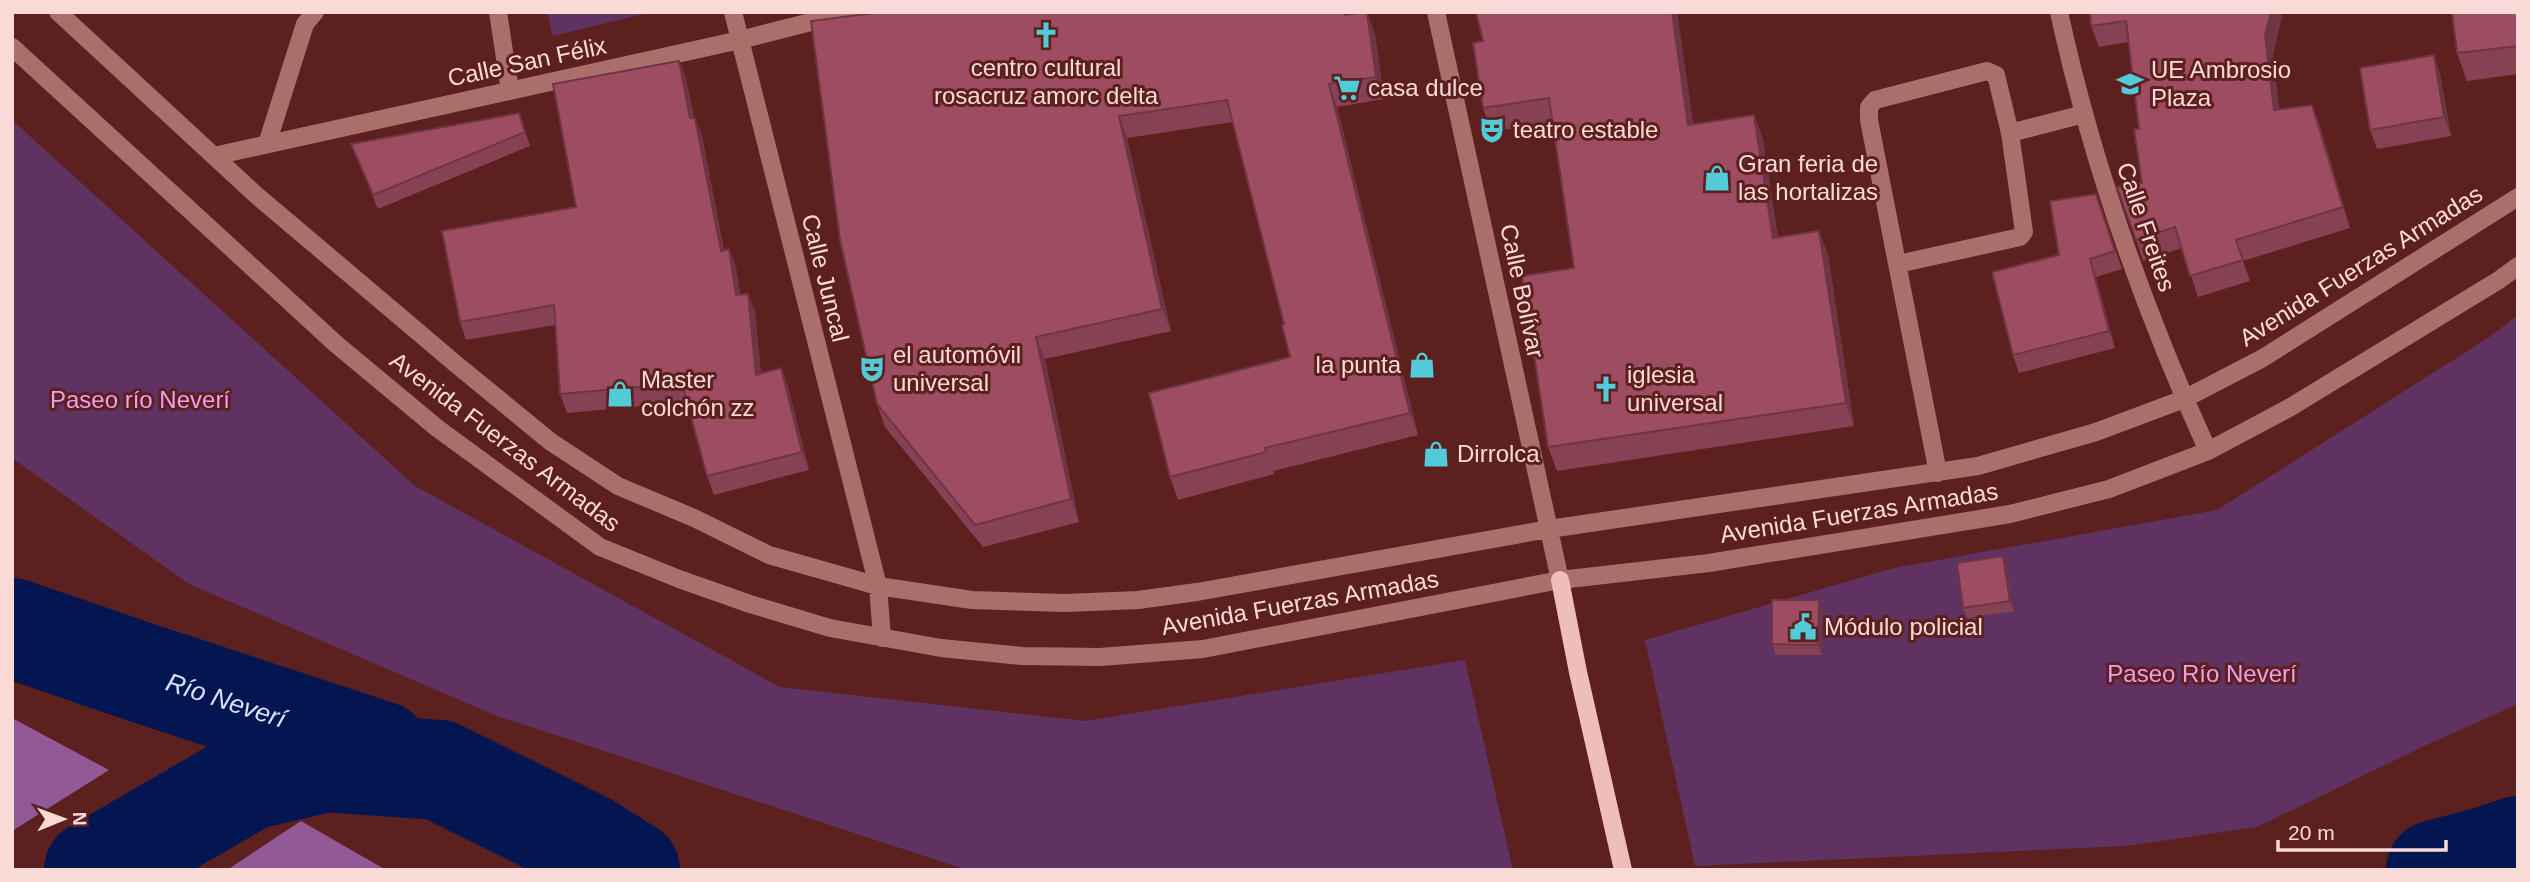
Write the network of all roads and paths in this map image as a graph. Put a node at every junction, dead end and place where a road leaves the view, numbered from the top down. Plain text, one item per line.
1 (58, 12) edge
2 (315, 12) edge
3 (498, 12) edge
4 (733, 12) edge
5 (850, 12) edge
6 (1436, 12) edge
7 (2059, 12) edge
8 (740, 40) junction
9 (12, 47) edge
10 (510, 91) junction
11 (2084, 114) junction
12 (2010, 133) junction
13 (267, 144) junction
14 (214, 156) junction
15 (2518, 197) edge
16 (1898, 264) junction
17 (2518, 266) edge
18 (2184, 399) junction
19 (2208, 452) junction
20 (1938, 473) junction
21 (1549, 529) junction
22 (1560, 580) junction
23 (878, 586) junction
24 (882, 638) junction
25 (1623, 870) edge

1 - 14 street, Avenida Fuerzas Armadas
2 - 13 street
3 - 10 street
4 - 8 street, Calle Juncal
5 - 8 street, Calle San Félix
6 - 21 street, Calle Bolívar
7 - 11 street, Calle Freites
8 - 10 street, Calle San Félix
8 - 23 street, Calle Juncal
9 - 24 street, Avenida Fuerzas Armadas
10 - 13 street, Calle San Félix
11 - 12 street
11 - 18 street, Calle Freites
12 - 16 street
12 - 16 street
13 - 14 street, Calle San Félix
14 - 23 street, Avenida Fuerzas Armadas
15 - 18 street, Avenida Fuerzas Armadas
16 - 20 street
17 - 19 street, Avenida Fuerzas Armadas
18 - 19 street, Calle Freites
18 - 20 street, Avenida Fuerzas Armadas
19 - 22 street, Avenida Fuerzas Armadas
20 - 21 street, Avenida Fuerzas Armadas
21 - 22 street, Calle Bolívar
21 - 23 street, Avenida Fuerzas Armadas
22 - 24 street, Avenida Fuerzas Armadas
22 - 25 main road
23 - 24 street, Calle Juncal

